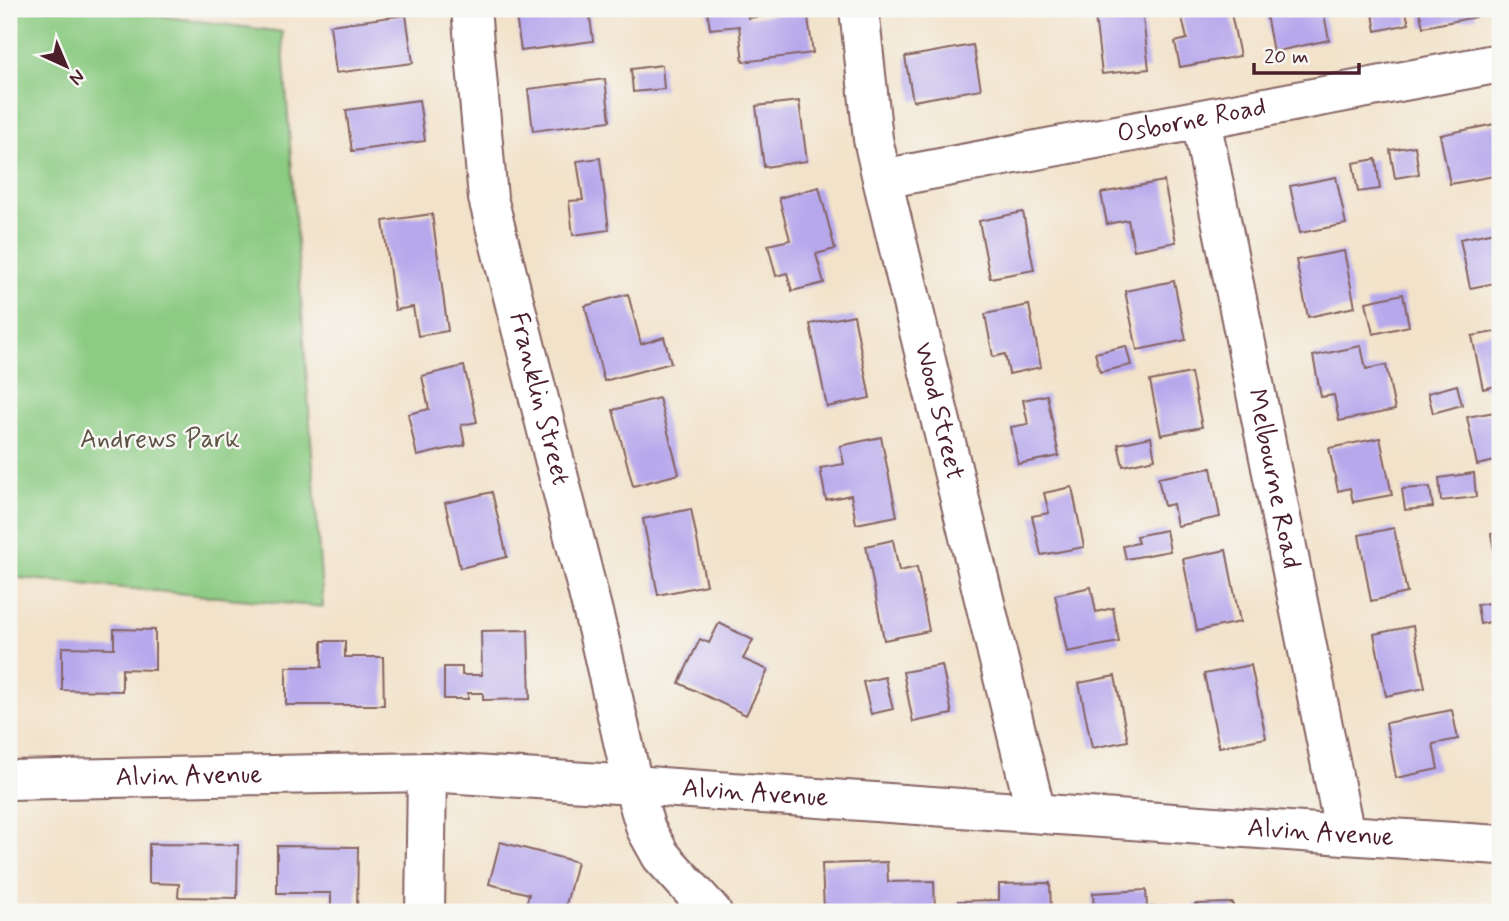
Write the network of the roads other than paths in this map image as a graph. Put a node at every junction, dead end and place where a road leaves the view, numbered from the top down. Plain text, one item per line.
1 (471, 9) edge
2 (859, 9) edge
3 (1500, 63) edge
4 (1201, 120) junction
5 (882, 179) junction
6 (426, 772) junction
7 (9, 780) edge
8 (634, 785) junction
9 (1036, 813) junction
10 (1345, 835) junction
11 (1500, 845) edge
12 (425, 912) edge
13 (712, 912) edge

1 - 8 street, Franklin Street
2 - 5 street, Wood Street
3 - 4 street, Osborne Road
4 - 5 street, Osborne Road
4 - 10 street, Melbourne Road
5 - 9 street, Wood Street
6 - 7 street, Alvin Avenue
6 - 8 street, Alvin Avenue
6 - 12 street
8 - 9 street, Alvin Avenue
8 - 13 street, Franklin Street
9 - 10 street, Alvin Avenue
10 - 11 street, Alvin Avenue

